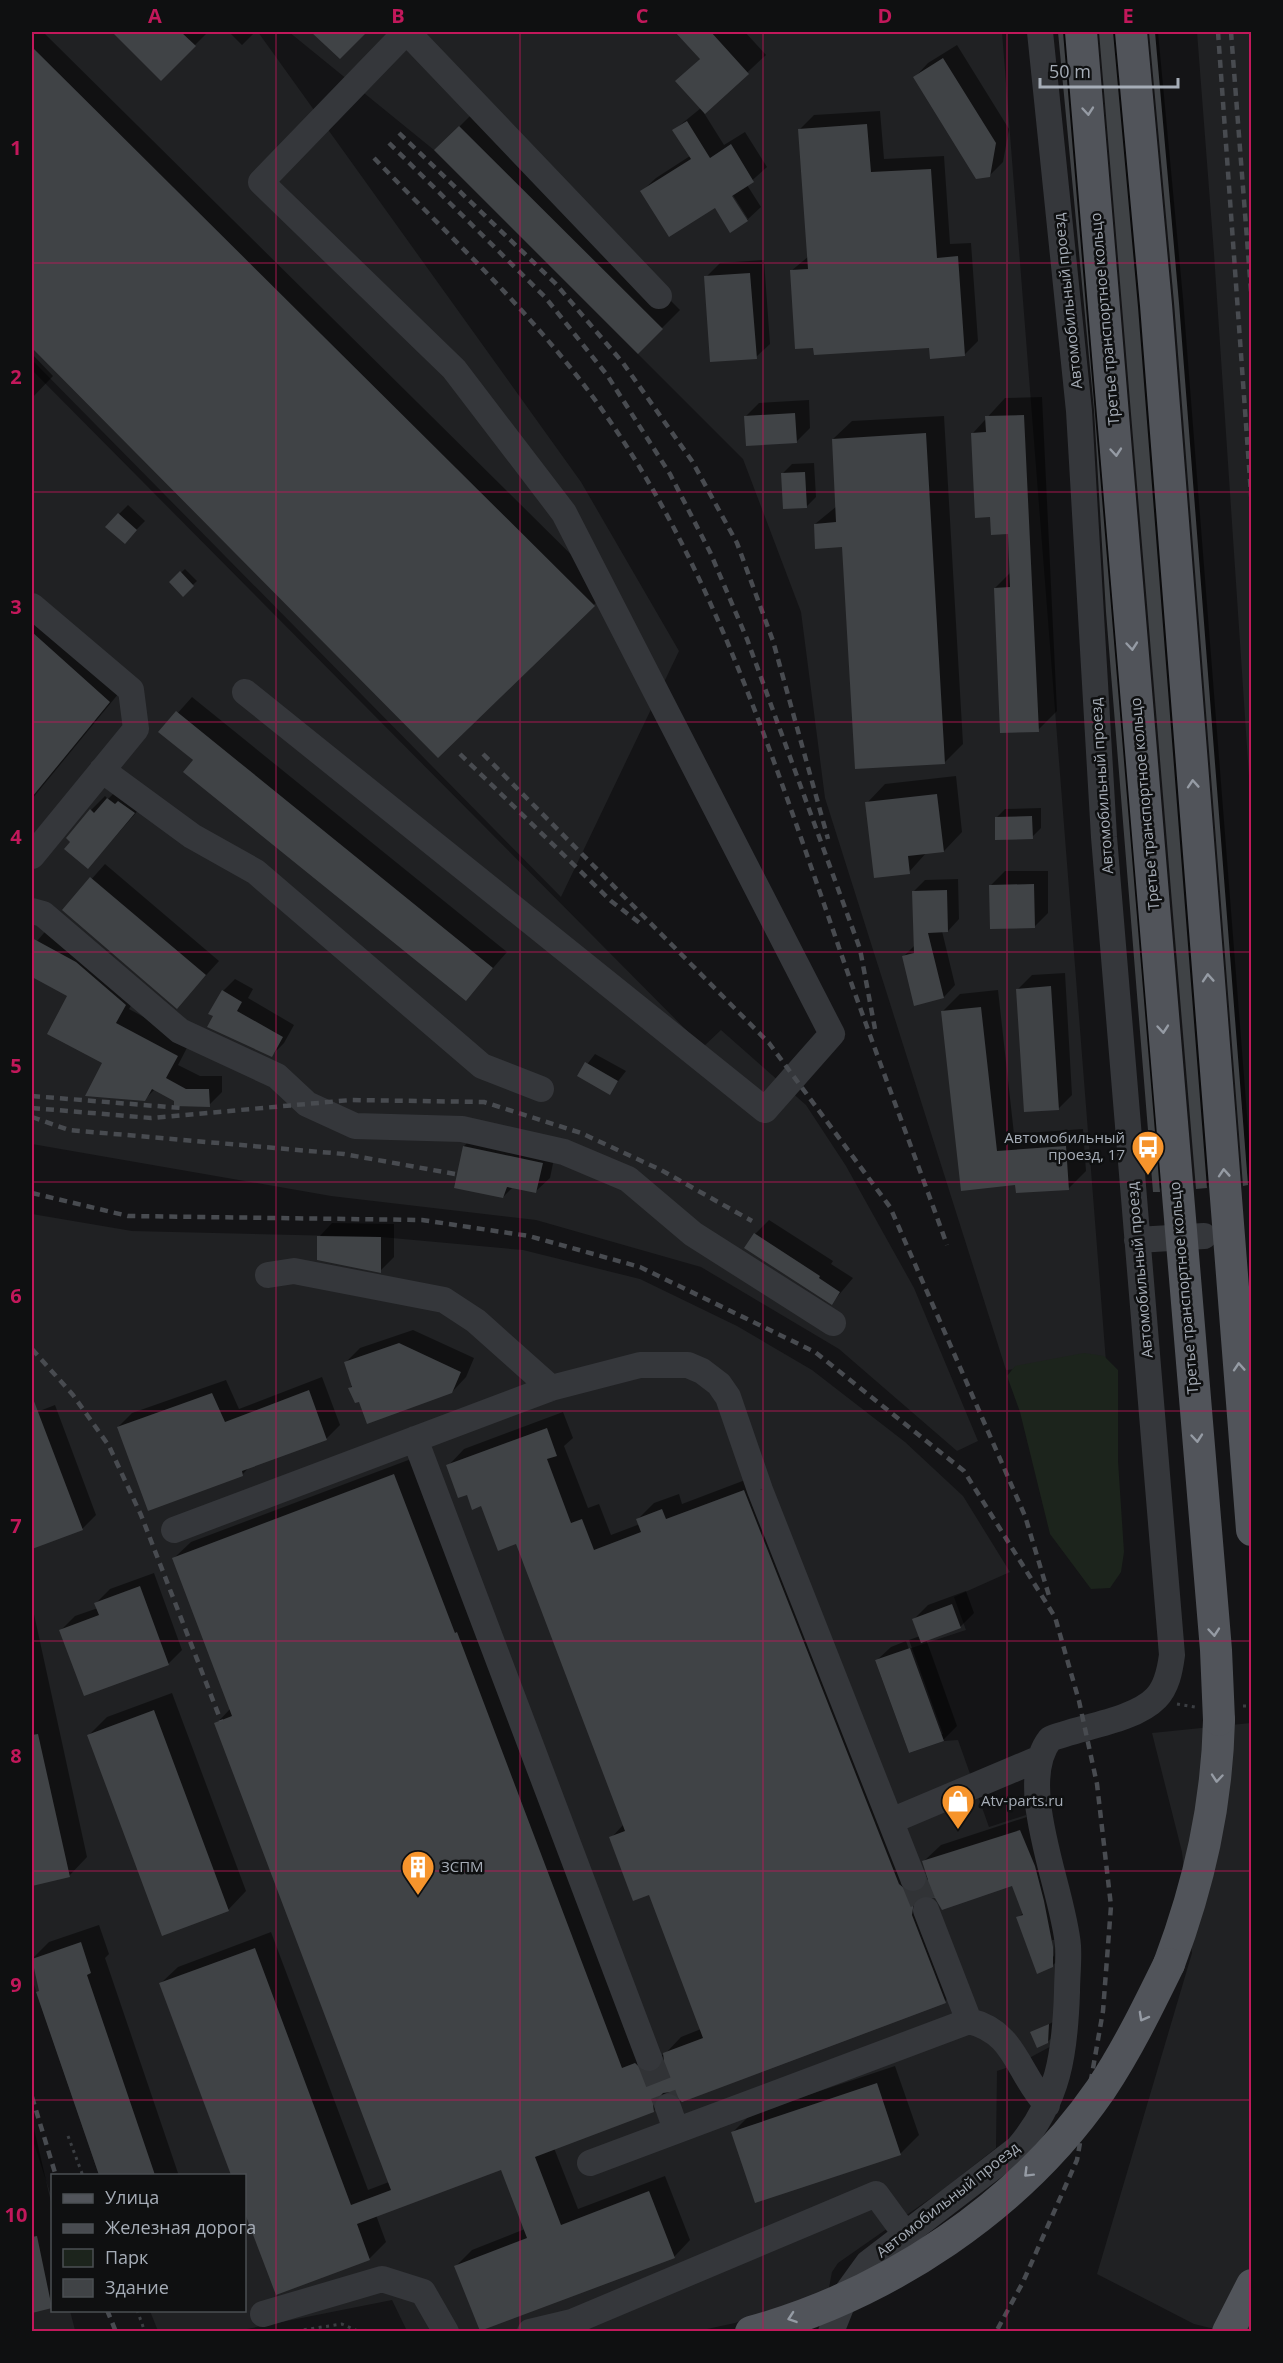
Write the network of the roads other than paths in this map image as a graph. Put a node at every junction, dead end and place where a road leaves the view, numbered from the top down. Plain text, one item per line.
1 (406, 32) edge
2 (1040, 32) edge
3 (1081, 32) edge
4 (1131, 32) edge
5 (659, 296) dead end
6 (32, 606) edge
7 (245, 692) dead end
8 (102, 770) junction
9 (32, 856) edge
10 (32, 911) edge
11 (541, 1089) dead end
12 (1204, 1236) dead end
13 (1137, 1240) junction
14 (268, 1275) dead end
15 (832, 1323) dead end
16 (551, 1388) junction
17 (415, 1439) junction
18 (174, 1530) dead end
19 (1251, 1530) edge
20 (1038, 1759) junction
21 (891, 1821) junction
22 (913, 1878) tunnel mouth
23 (926, 1910) tunnel mouth
24 (969, 2021) junction
25 (649, 2058) tunnel mouth
26 (1047, 2105) junction
27 (590, 2163) dead end
28 (906, 2235) junction
29 (1251, 2285) edge
30 (263, 2314) dead end
31 (1229, 2328) edge
32 (446, 2331) edge
33 (530, 2331) edge
34 (751, 2331) edge
35 (831, 2331) edge

1 - 5 street
1 - 7 street
2 - 13 street, Автомобильный проезд
3 -> 34 main road, Третье транспортное кольцо, bridge
19 -> 4 main road
6 - 8 street
8 - 9 street
8 - 11 street
10 - 15 street
12 - 13 street
13 - 20 street, Автомобильный проезд
14 - 16 street
16 - 17 street
16 - 21 street
17 - 18 street
17 - 25 street
20 - 21 street
20 - 26 street, Автомобильный проезд
21 - 22 street
23 - 24 street
24 - 26 street
24 - 27 street
26 - 28 street, Автомобильный проезд
28 - 33 street
28 - 35 street, Автомобильный проезд
29 - 31 main road
30 - 32 street

